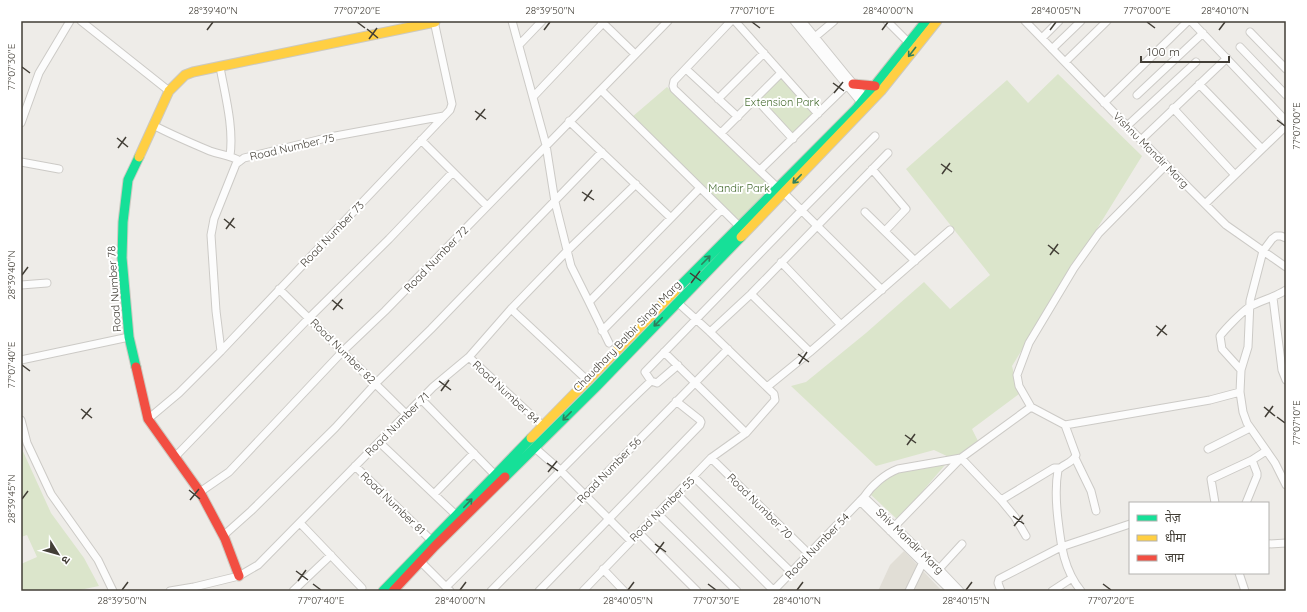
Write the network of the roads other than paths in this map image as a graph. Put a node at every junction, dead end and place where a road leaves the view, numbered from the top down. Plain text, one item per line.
1 (70, 21) edge
2 (81, 21) edge
3 (512, 21) edge
4 (542, 21) edge
5 (667, 21) edge
6 (731, 21) edge
7 (735, 21) edge
8 (794, 21) edge
9 (802, 21) edge
10 (834, 21) edge
11 (887, 21) edge
12 (926, 21) edge
13 (937, 21) edge
14 (1025, 21) edge
15 (1059, 21) edge
16 (1081, 21) edge
17 (1107, 21) edge
18 (1188, 21) edge
19 (1191, 21) edge
20 (435, 22) edge
21 (602, 22) edge
22 (1250, 32) dead end
23 (1203, 33) junction
24 (815, 37) junction
25 (1042, 38) junction
26 (909, 43) junction
27 (518, 45) junction
28 (1240, 47) dead end
29 (1052, 49) junction
30 (764, 53) junction
31 (635, 54) junction
32 (1227, 58) junction
33 (1065, 62) junction
34 (1196, 62) dead end
35 (220, 66) junction
36 (1286, 68) edge
37 (686, 69) junction
38 (781, 73) junction
39 (1199, 84) junction
40 (850, 85) junction
41 (875, 86) junction
42 (601, 90) junction
43 (169, 91) junction
44 (1137, 95) dead end
45 (1286, 95) edge
46 (533, 97) junction
47 (718, 98) junction
48 (756, 99) junction
49 (1104, 102) junction
50 (866, 103) junction
51 (1173, 108) junction
52 (818, 114) junction
53 (444, 116) junction
54 (738, 117) junction
55 (569, 121) junction
56 (1286, 121) edge
57 (21, 123) edge
58 (153, 125) junction
59 (1127, 126) junction
60 (1286, 126) edge
61 (721, 133) junction
62 (875, 136) dead end
63 (793, 138) junction
64 (421, 140) junction
65 (1141, 140) junction
66 (546, 145) junction
67 (1262, 149) junction
68 (602, 152) junction
69 (888, 153) dead end
70 (230, 156) junction
71 (240, 161) junction
72 (21, 162) edge
73 (1166, 165) junction
74 (59, 169) dead end
75 (872, 169) junction
76 (760, 170) junction
77 (453, 172) junction
78 (1235, 175) junction
79 (636, 184) junction
80 (700, 188) junction
81 (781, 190) junction
82 (555, 202) junction
83 (1205, 204) junction
84 (487, 206) junction
85 (721, 210) junction
86 (801, 211) junction
87 (865, 212) dead end
88 (671, 218) junction
89 (739, 226) junction
90 (816, 226) junction
91 (950, 230) dead end
92 (885, 231) junction
93 (1286, 238) edge
94 (567, 251) junction
95 (1264, 251) junction
96 (915, 261) junction
97 (781, 262) junction
98 (1286, 267) edge
99 (48, 282) dead end
100 (21, 285) edge
101 (280, 289) junction
102 (882, 290) junction
103 (1286, 290) edge
104 (751, 294) junction
105 (1273, 298) junction
106 (589, 302) junction
107 (677, 302) junction
108 (1249, 307) junction
109 (511, 309) junction
110 (309, 318) junction
111 (696, 319) junction
112 (841, 325) junction
113 (602, 331) junction
114 (710, 332) junction
115 (129, 337) junction
116 (609, 343) dead end
117 (728, 349) junction
118 (221, 351) junction
119 (343, 351) junction
120 (664, 352) junction
121 (810, 352) junction
122 (469, 357) junction
123 (21, 360) edge
124 (678, 365) junction
125 (1241, 370) junction
126 (587, 380) junction
127 (1286, 380) edge
128 (650, 381) junction
129 (695, 382) junction
130 (376, 383) junction
131 (767, 387) junction
132 (1240, 392) junction
133 (421, 399) junction
134 (676, 401) junction
135 (1031, 407) junction
136 (406, 414) junction
137 (148, 419) junction
138 (21, 420) edge
139 (1065, 425) junction
140 (543, 426) junction
141 (1250, 428) junction
142 (746, 433) junction
143 (379, 442) junction
144 (535, 448) junction
145 (1208, 449) dead end
146 (1266, 451) junction
147 (474, 453) junction
148 (175, 457) junction
149 (711, 458) junction
150 (962, 458) junction
151 (1075, 458) junction
152 (1252, 460) junction
153 (355, 466) junction
154 (1060, 468) junction
155 (560, 470) junction
156 (495, 475) junction
157 (694, 476) junction
158 (1286, 485) edge
159 (200, 492) junction
160 (434, 494) junction
161 (677, 494) junction
162 (585, 495) junction
163 (862, 499) junction
164 (1001, 500) junction
165 (1215, 502) edge
166 (1246, 502) edge
167 (1096, 511) dead end
168 (658, 514) junction
169 (456, 515) junction
170 (609, 519) junction
171 (300, 523) junction
172 (1129, 524) edge
173 (892, 528) junction
174 (639, 533) junction
175 (222, 536) junction
176 (1026, 536) dead end
177 (432, 541) junction
178 (631, 541) junction
179 (1286, 543) edge
180 (962, 544) dead end
181 (1269, 544) edge
182 (1061, 547) junction
183 (808, 554) junction
184 (331, 555) junction
185 (421, 562) junction
186 (923, 562) junction
187 (603, 569) junction
188 (939, 569) junction
189 (791, 572) junction
190 (1239, 574) edge
191 (239, 576) junction
192 (1072, 578) junction
193 (362, 588) dead end
194 (448, 589) edge
195 (113, 591) edge
196 (170, 591) edge
197 (293, 591) edge
198 (383, 591) edge
199 (393, 591) edge
200 (491, 591) edge
201 (540, 591) edge
202 (584, 591) edge
203 (624, 591) edge
204 (697, 591) edge
205 (737, 591) edge
206 (773, 591) edge
207 (909, 591) edge
208 (951, 591) edge
209 (960, 591) edge
210 (1001, 591) edge
211 (1052, 591) edge
212 (1081, 591) edge
213 (1244, 591) edge

1 - 57 street
2 - 43 street
3 - 27 street
4 - 27 street
5 - 31 street, Road Number 72
6 - 37 street
7 - 30 street
8 - 40 street
9 - 24 street
10 - 24 street
11 - 26 street
12 - 26 street, Chaudhary Balbir Singh Marg
13 -> 50 street, Chaudhary Balbir Singh Marg
14 - 25 street, Vishnu Mandir Marg
15 - 25 street
16 - 29 street
17 - 33 street
18 - 49 street
19 - 23 street
20 - 35 street, Road Number 78
20 - 53 street, Road Number 73
21 - 31 street
21 - 46 street
22 - 36 street
23 - 32 street
23 - 44 street
24 - 40 street
25 - 29 street, Vishnu Mandir Marg
26 - 41 street, Chaudhary Balbir Singh Marg
27 - 46 street
28 - 45 street
29 - 33 street, Vishnu Mandir Marg
30 - 38 street
30 - 47 street
31 - 42 street, Road Number 72
32 - 39 street
32 - 56 street
33 - 49 street, Vishnu Mandir Marg
34 - 59 street
35 - 43 street, Road Number 78
35 - 70 street
37 - 47 street
37 - 61 street
38 - 48 street
38 - 52 street
39 - 51 street
39 - 67 street
40 - 41 street
40 - 50 street
40 - 52 street
41 - 50 street, Chaudhary Balbir Singh Marg
42 - 55 street, Road Number 72
42 - 80 street
43 - 58 street, Road Number 78
46 - 66 street
47 - 54 street
48 - 54 street
48 - 63 street
49 - 59 street, Vishnu Mandir Marg
50 - 81 street, Chaudhary Balbir Singh Marg
51 - 65 street
51 - 78 street
52 - 63 street
53 - 64 street, Road Number 73
53 - 71 street, Road Number 75
54 - 61 street
55 - 66 street, Road Number 72
55 - 68 street
58 - 70 street
58 - 115 street, Road Number 78
59 - 65 street, Vishnu Mandir Marg
60 - 67 street
61 - 76 street
62 - 86 street
63 - 76 street
64 - 77 street
64 - 101 street, Road Number 73
65 - 73 street, Vishnu Mandir Marg
66 - 82 street
66 - 84 street, Road Number 72
67 - 78 street
68 - 79 street
68 - 82 street
69 - 75 street
70 - 71 street
71 - 118 street, Road Number 75
72 - 74 street
73 - 83 street, Vishnu Mandir Marg
73 - 135 street
75 - 90 street
75 - 92 street
76 - 81 street
77 - 84 street
77 - 110 street
78 - 83 street
79 - 88 street
79 - 94 street, Road Number 71
80 - 85 street
80 - 88 street
81 - 86 street
81 - 89 street, Chaudhary Balbir Singh Marg
81 - 107 street, Chaudhary Balbir Singh Marg
82 - 94 street
82 - 130 street
83 - 95 street, Vishnu Mandir Marg
84 - 119 street, Road Number 72
85 - 89 street
85 - 113 street
86 - 90 street
86 - 111 street
87 - 92 street
88 - 106 street
126 -> 89 street, Chaudhary Balbir Singh Marg
90 - 97 street
90 - 102 street
91 - 96 street
92 - 96 street
93 - 95 street
94 - 106 street
94 - 109 street, Road Number 71
95 - 98 street, Vishnu Mandir Marg
95 - 108 street
96 - 102 street
97 - 104 street
97 - 112 street
99 - 100 street
101 - 110 street, Road Number 82
101 - 118 street, Road Number 73
102 - 112 street
103 - 105 street
104 - 114 street
104 - 121 street
105 - 108 street
105 - 127 street
106 - 113 street
107 - 111 street
107 -> 144 street, Chaudhary Balbir Singh Marg
108 - 125 street
108 - 125 street
109 - 122 street, Road Number 71
109 - 126 street
110 - 119 street, Road Number 82
110 - 148 street
111 - 114 street
111 - 120 street
112 - 121 street
113 - 116 street
114 - 117 street
115 - 123 street
115 - 137 street, Road Number 78
117 - 129 street, Road Number 56
117 - 131 street
118 - 137 street, Road Number 73
119 - 130 street, Road Number 82
119 - 159 street, Road Number 72
120 - 124 street
120 - 128 street
121 - 131 street
122 - 133 street, Road Number 71
122 - 140 street, Road Number 84
124 - 128 street
124 - 129 street
125 - 132 street
126 - 140 street, Chaudhary Balbir Singh Marg
128 - 155 street
129 - 134 street, Road Number 56
129 - 142 street
130 - 136 street, Road Number 82
130 - 175 street
131 - 142 street, Road Number 55
132 - 139 street
132 - 141 street
133 - 136 street, Road Number 71
133 - 147 street
134 - 162 street, Road Number 56
134 - 170 street
135 - 139 street
135 - 150 street
136 - 143 street, Road Number 71
137 - 148 street, Road Number 78
138 - 195 street
139 - 151 street
140 - 156 street, Chaudhary Balbir Singh Marg
141 - 145 street
141 - 146 street
142 - 149 street, Road Number 55
143 - 153 street, Road Number 71
143 - 160 street
144 - 155 street
144 - 185 street, Chaudhary Balbir Singh Marg
146 - 152 street
146 - 158 street
147 - 156 street
147 - 160 street
148 - 159 street, Road Number 78
149 - 157 street, Road Number 55
149 - 183 street, Road Number 70
150 - 163 street, Road Number 54
150 - 164 street
150 - 173 street
151 - 154 street
151 - 167 street
152 - 165 street
152 - 166 street
153 - 171 street, Road Number 71
153 - 177 street, Road Number 81
154 - 164 street
154 - 182 street
155 - 162 street
155 - 194 street
169 -> 156 street, Chaudhary Balbir Singh Marg
157 - 161 street, Road Number 55
157 - 189 street
159 - 175 street, Road Number 78
160 - 169 street
161 - 168 street, Road Number 55
161 - 206 street
162 - 170 street
162 - 200 street, Road Number 56
163 - 173 street
163 - 183 street, Road Number 54
164 - 176 street
168 - 174 street, Road Number 55
168 - 205 street
169 - 177 street, Chaudhary Balbir Singh Marg
170 - 178 street
170 - 201 street
171 - 184 street
171 - 191 street, Road Number 71
172 - 182 street
173 - 186 street
173 - 188 street, Shiv Mandir Marg
174 - 178 street, Road Number 55
174 - 204 street
175 - 191 street, Road Number 78
177 - 198 street, Chaudhary Balbir Singh Marg
178 - 187 street, Road Number 55
179 - 181 street
180 - 188 street
182 - 192 street
182 - 210 street
183 - 189 street, Road Number 54
184 - 193 street
184 - 197 street
185 - 194 street
185 - 199 street, Chaudhary Balbir Singh Marg
186 - 207 street
186 - 208 street
187 - 202 street, Road Number 55
187 - 203 street
188 - 209 street, Shiv Mandir Marg
189 - 206 street, Road Number 54
190 - 213 street
191 - 196 street, Road Number 71
192 - 211 street
192 - 212 street

